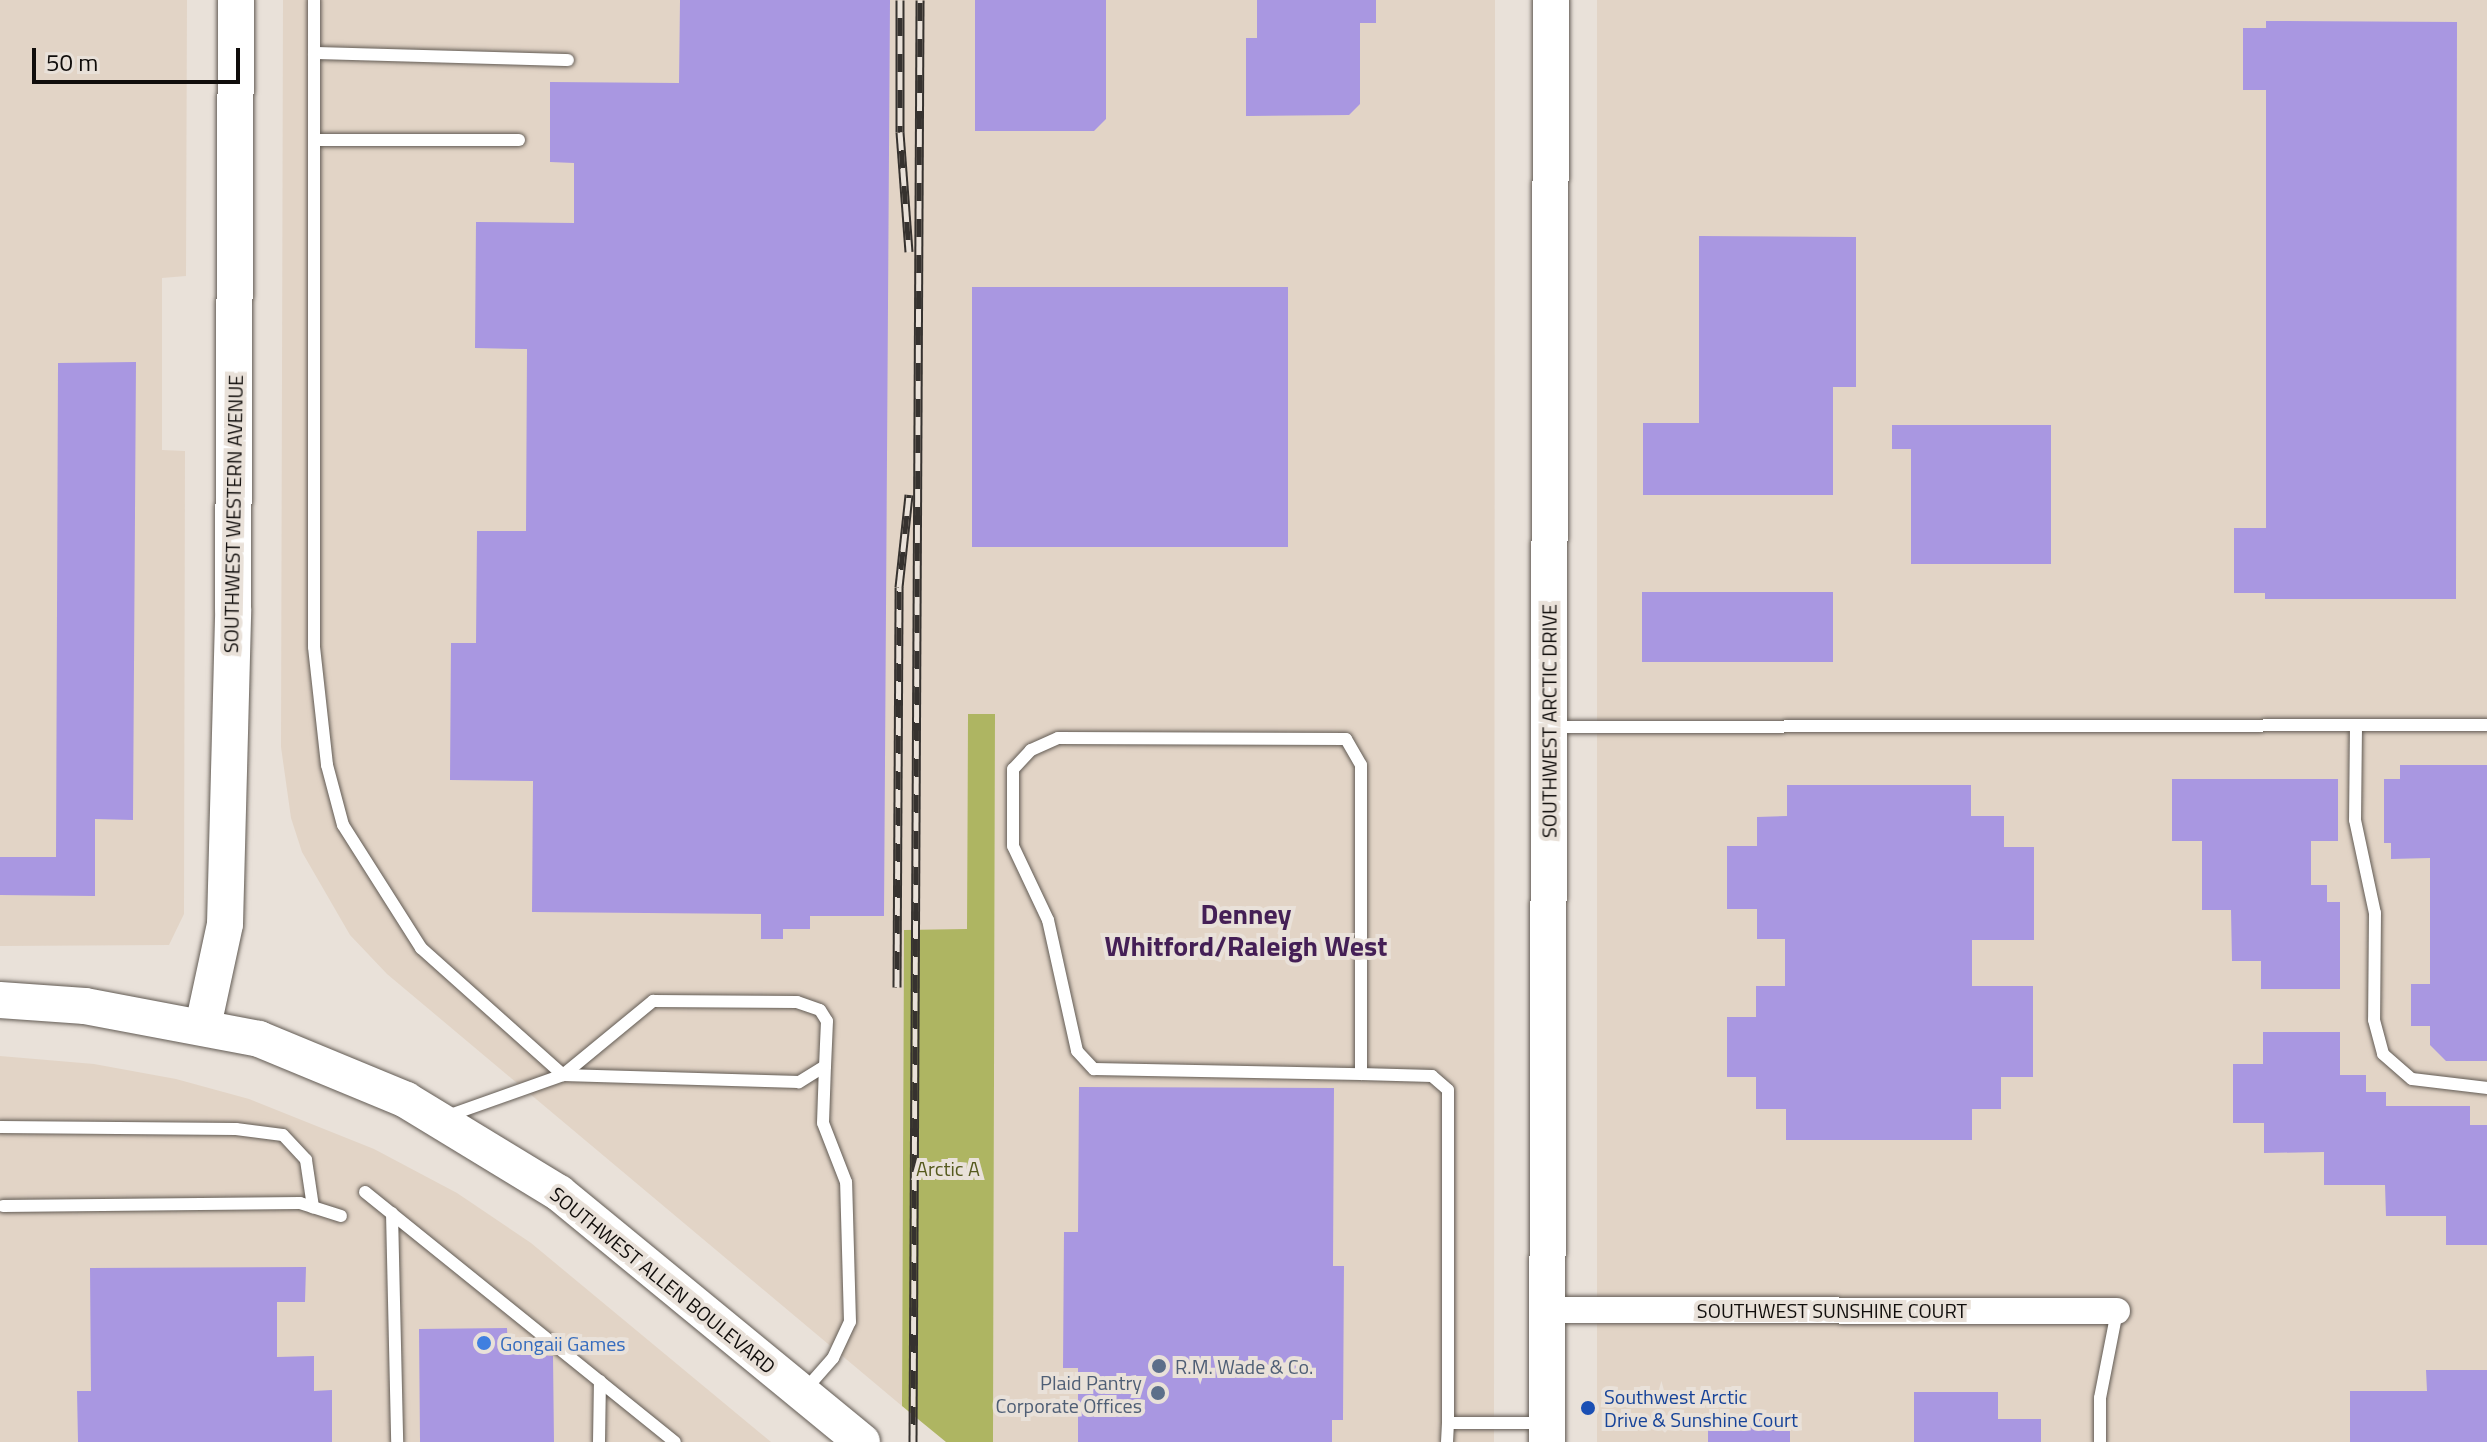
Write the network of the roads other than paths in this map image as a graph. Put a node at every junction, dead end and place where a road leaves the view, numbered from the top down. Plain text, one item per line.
1 (236, 0) edge
2 (314, 0) edge
3 (1551, 0) edge
4 (314, 53) junction
5 (568, 60) dead end
6 (314, 140) junction
7 (519, 140) dead end
8 (2487, 725) edge
9 (2356, 726) junction
10 (1549, 727) junction
11 (0, 1000) edge
12 (203, 1026) junction
13 (825, 1066) junction
14 (1361, 1074) junction
15 (563, 1075) junction
16 (2487, 1088) edge
17 (439, 1119) junction
18 (0, 1127) edge
19 (365, 1192) dead end
20 (3, 1206) dead end
21 (313, 1207) junction
22 (392, 1213) junction
23 (341, 1216) dead end
24 (1547, 1310) junction
25 (2117, 1311) joint
26 (600, 1381) junction
27 (802, 1393) junction
28 (1448, 1423) junction
29 (1547, 1432) edge
30 (397, 1442) edge
31 (599, 1442) edge
32 (675, 1442) edge
33 (862, 1442) edge
34 (1447, 1442) edge
35 (2100, 1442) edge

1 - 12 main road, SOUTHWEST WESTERN AVENUE
2 - 4 lane
3 - 10 main road, SOUTHWEST ARCTIC DRIVE
4 - 5 lane
4 - 6 lane
6 - 7 lane
6 - 15 lane
8 - 9 lane
9 - 10 lane
9 - 16 lane
10 - 24 main road, SOUTHWEST ARCTIC DRIVE
11 - 12 main road, SOUTHWEST ALLEN BOULEVARD
12 - 17 main road, SOUTHWEST ALLEN BOULEVARD
13 - 15 lane
13 - 15 lane
13 - 27 lane
14 - 14 lane
14 - 28 lane
15 - 17 lane
17 - 27 main road, SOUTHWEST ALLEN BOULEVARD
18 - 21 lane
19 - 22 lane
20 - 21 lane
21 - 23 lane
22 - 26 lane
22 - 30 lane
24 - 25 street, SOUTHWEST SUNSHINE COURT
24 - 29 main road, SOUTHWEST ARCTIC DRIVE
25 - 35 lane
26 - 31 lane
26 - 32 lane
27 - 33 main road, SOUTHWEST ALLEN BOULEVARD
28 - 29 lane
28 - 34 lane

